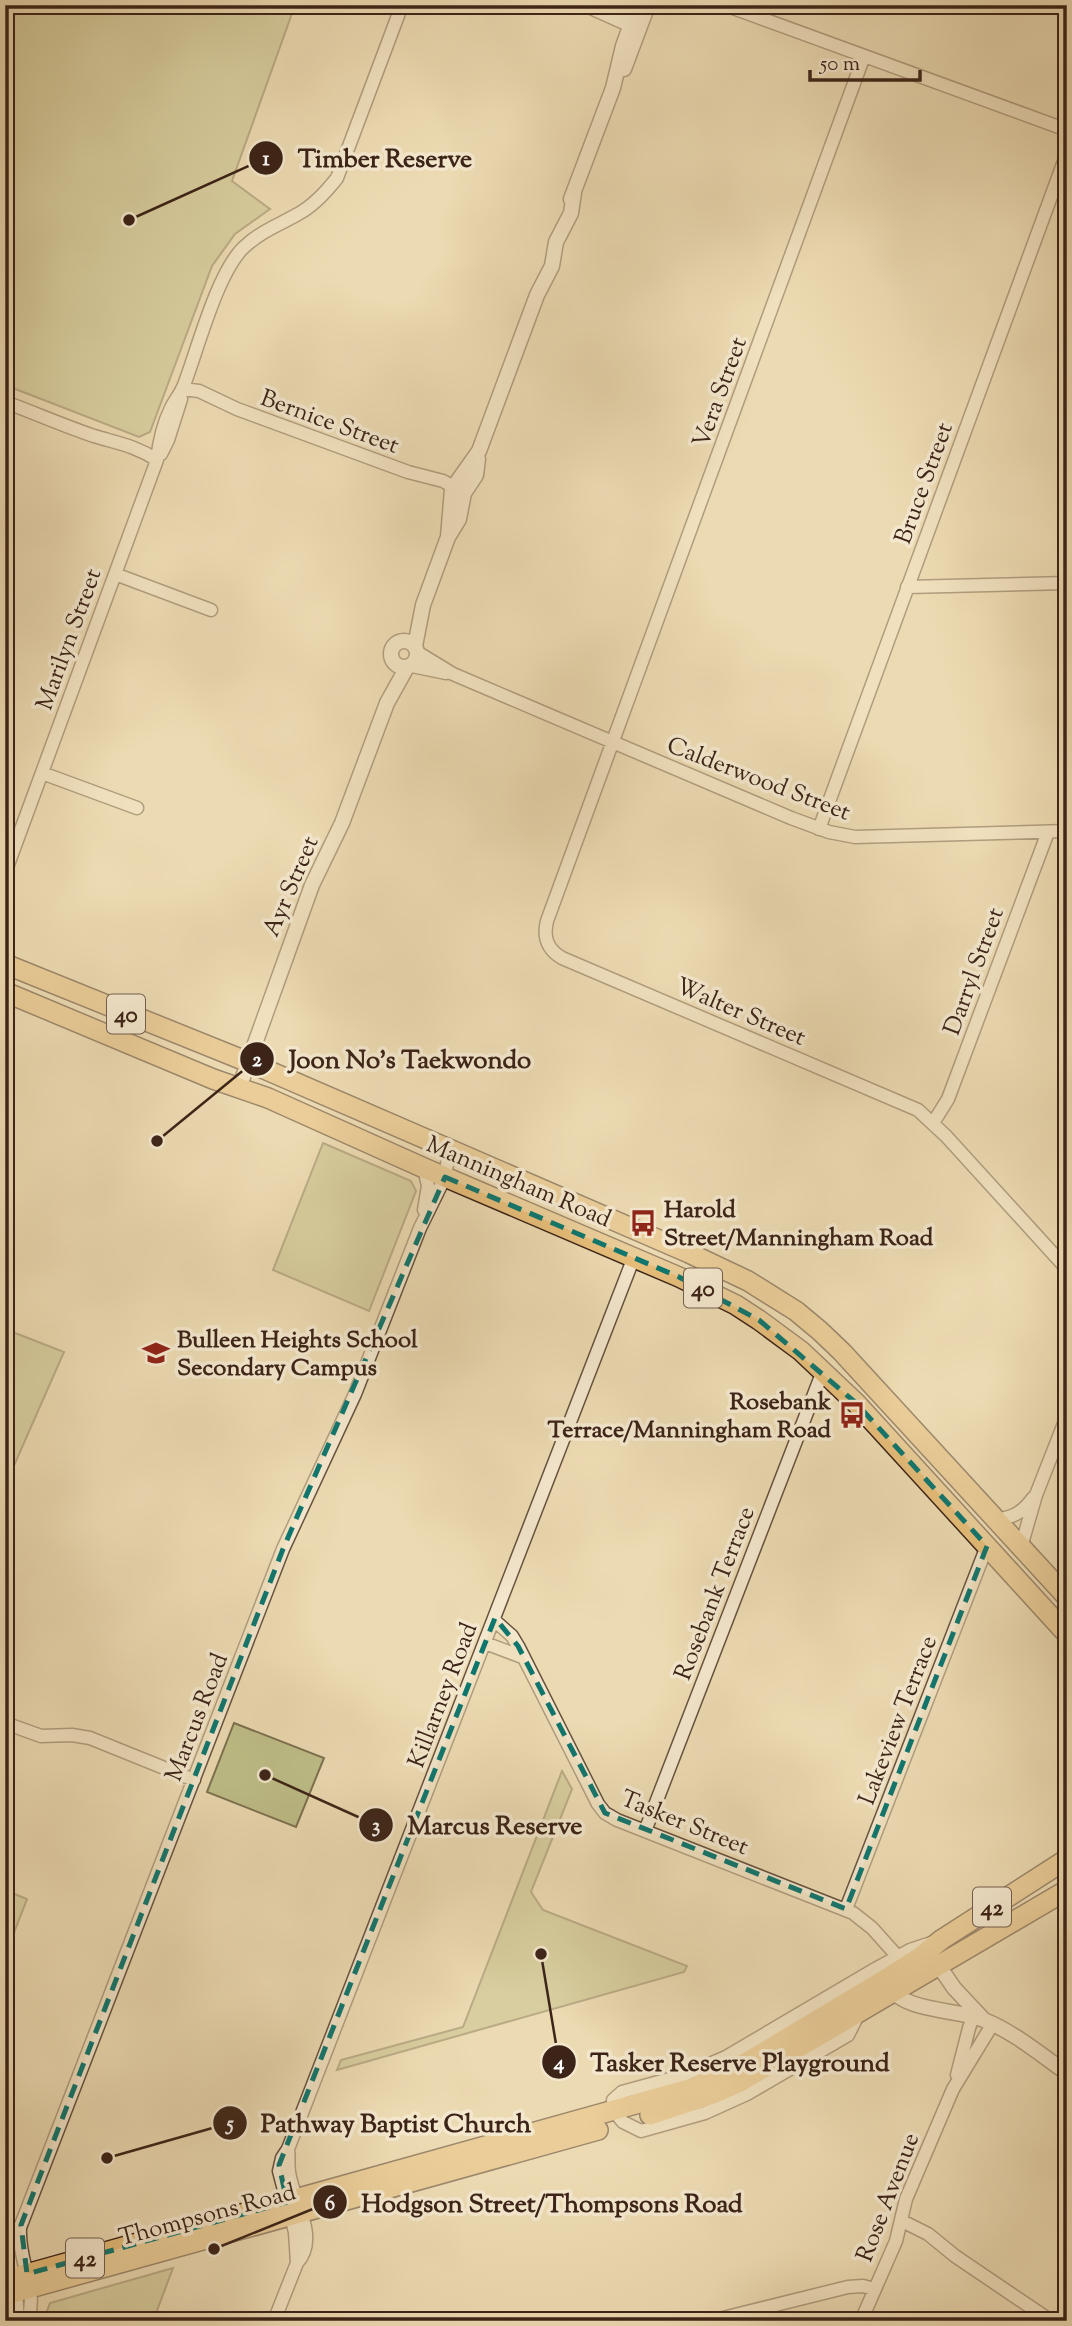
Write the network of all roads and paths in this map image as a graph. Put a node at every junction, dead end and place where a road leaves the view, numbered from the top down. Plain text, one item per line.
1 (402, 5) edge
2 (584, 5) edge
3 (601, 5) edge
4 (648, 5) edge
5 (725, 5) edge
6 (636, 18) edge
7 (864, 56) junction
8 (1067, 130) edge
9 (1067, 153) edge
10 (182, 389) junction
11 (5, 402) edge
12 (156, 460) junction
13 (456, 490) junction
14 (115, 574) junction
15 (1067, 583) edge
16 (907, 587) junction
17 (211, 610) dead end
18 (407, 656) junction
19 (613, 742) junction
20 (42, 773) junction
21 (137, 808) dead end
22 (819, 829) junction
23 (1067, 831) edge
24 (1048, 832) junction
25 (5, 873) edge
26 (5, 964) edge
27 (5, 992) edge
28 (248, 1062) junction
29 (239, 1088) junction
30 (933, 1123) junction
31 (449, 1151) junction
32 (424, 1168) junction
33 (446, 1177) junction
34 (420, 1228) junction
35 (634, 1257) junction
36 (1067, 1269) edge
37 (823, 1371) junction
38 (1067, 1416) edge
39 (1036, 1494) junction
40 (995, 1520) junction
41 (987, 1546) junction
42 (1021, 1547) junction
43 (1067, 1597) edge
44 (494, 1620) junction
45 (1067, 1634) edge
46 (485, 1643) junction
47 (522, 1657) junction
48 (5, 1723) edge
49 (194, 1780) junction
50 (645, 1831) junction
51 (1067, 1860) edge
52 (1067, 1890) edge
53 (846, 1909) junction
54 (941, 1940) junction
55 (898, 1957) junction
56 (920, 1957) junction
57 (939, 1966) junction
58 (889, 1987) junction
59 (981, 2018) junction
60 (1067, 2073) edge
61 (953, 2089) junction
62 (618, 2117) junction
63 (294, 2208) junction
64 (902, 2221) junction
65 (16, 2284) edge
66 (874, 2289) junction
67 (18, 2321) edge
68 (28, 2321) edge
69 (274, 2321) edge
70 (711, 2321) edge
71 (861, 2321) edge
72 (1051, 2321) edge

1 - 10 street, Marilyn Street
2 - 6 street
3 - 6 street
4 - 6 street, Ayr Street
5 - 7 street
6 - 13 street, Ayr Street
7 - 8 street
7 - 19 street, Vera Street
9 - 16 street, Bruce Street
10 - 12 street, Marilyn Street
10 - 13 street, Bernice Street
11 - 12 street
12 - 14 street, Marilyn Street
13 - 18 street, Ayr Street
14 - 17 street
14 - 20 street, Marilyn Street
15 - 16 street
16 - 22 street, Bruce Street
18 - 19 street, Calderwood Street
18 - 28 street, Ayr Street
19 - 22 street, Calderwood Street
19 - 30 street, Walter Street
20 - 21 street
20 - 25 street, Marilyn Street
22 - 24 street, Calderwood Street
23 - 24 street, Calderwood Street
24 - 30 street, Darryl Street
26 - 28 main road, Manningham Road / 40
27 - 29 main road, Manningham Road / 40
28 - 29 street, Ayr Street
28 - 31 main road, Manningham Road / 40
29 - 32 main road, Manningham Road / 40
30 - 36 street, Walter Street
31 - 33 street, Marcus Road
31 - 40 main road, Manningham Road / 40
32 - 33 main road, Manningham Road / 40
32 - 34 street, Marcus Road
33 - 34 street, Marcus Road
33 - 35 main road, Manningham Road / 40
34 - 49 street, Marcus Road
35 - 37 main road, Manningham Road / 40
35 - 44 street, Killarney Road
37 - 41 main road, Manningham Road / 40
37 - 50 street, Rosebank Terrace
38 - 39 street
39 - 40 street
39 - 42 street
40 - 42 main road, Manningham Road / 40
41 - 45 main road, Manningham Road / 40
41 - 53 street, Lakeview Terrace
42 - 43 main road, Manningham Road / 40
44 - 46 street, Killarney Road
44 - 47 street, Tasker Street
46 - 47 street
46 - 63 street, Killarney Road
47 - 50 street, Tasker Street
48 - 49 street
49 - 65 street, Marcus Road
50 - 53 street, Tasker Street
51 - 54 main road, Thompsons Road / 42
52 - 57 main road, Thompsons Road / 42
53 - 55 street, Tasker Street
54 - 55 street, Thompsons Road
54 - 56 main road, Thompsons Road / 42
55 - 62 street, Thompsons Road
56 - 57 street
56 - 58 main road, Thompsons Road / 42
57 - 58 main road, Thompsons Road / 42
57 - 59 street
58 - 59 street
58 - 62 main road, Thompsons Road / 42
58 - 62 main road, Thompsons Road / 42
59 - 60 street
59 - 61 street, Rose Avenue
59 - 61 street, Rose Avenue
61 - 64 street, Rose Avenue
62 - 63 main road, Thompsons Road / 42
63 - 65 main road, Thompsons Road / 42
63 - 69 street, Killarney Road
64 - 66 street, Rose Avenue
64 - 72 street
65 - 67 street
65 - 68 street
66 - 70 street
66 - 71 street, Rose Avenue

